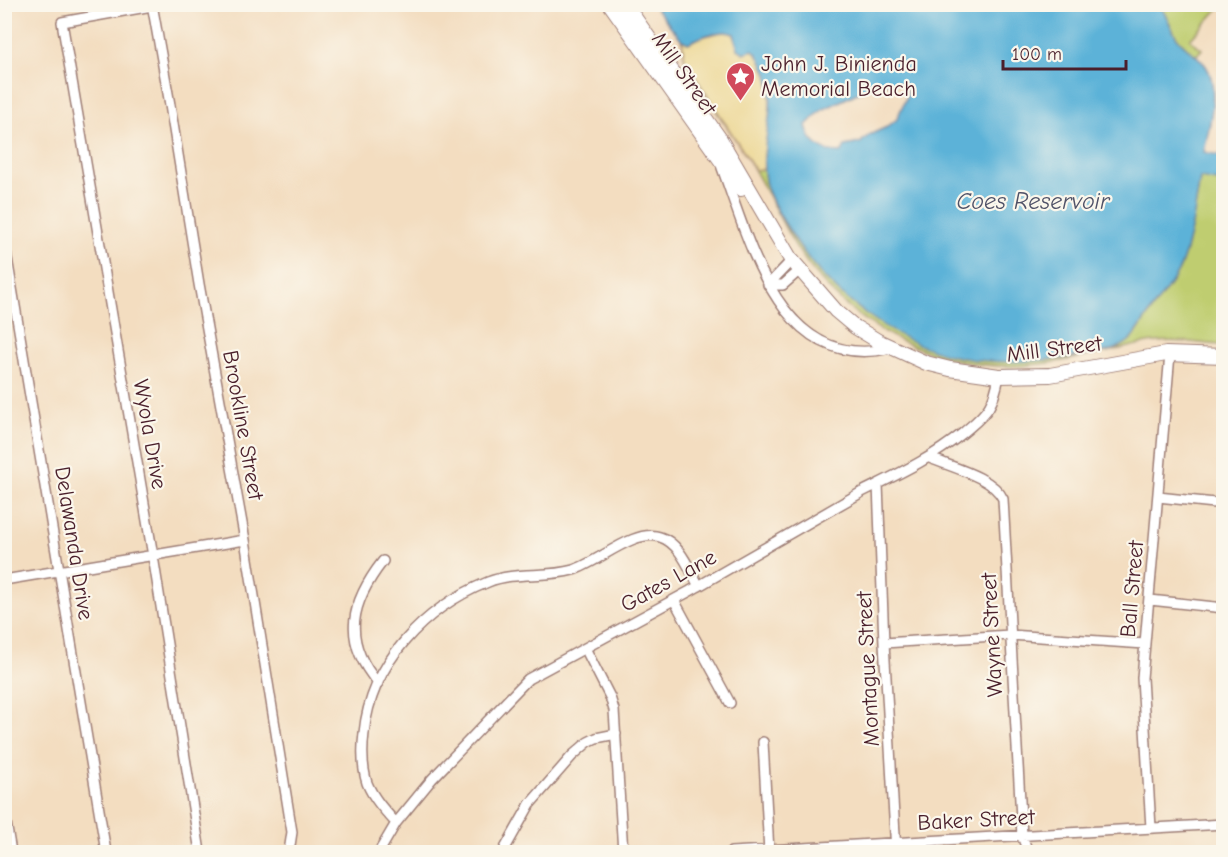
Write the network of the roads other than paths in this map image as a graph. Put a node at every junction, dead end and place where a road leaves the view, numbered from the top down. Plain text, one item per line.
1 (610, 4) edge
2 (625, 4) edge
3 (152, 5) edge
4 (716, 153) junction
5 (769, 224) junction
6 (4, 240) edge
7 (796, 265) junction
8 (768, 285) junction
9 (891, 348) junction
10 (1170, 354) junction
11 (1224, 356) edge
12 (999, 376) junction
13 (930, 458) junction
14 (878, 484) junction
15 (1158, 497) junction
16 (1224, 504) edge
17 (245, 540) junction
18 (153, 556) junction
19 (383, 561) dead end
20 (60, 571) junction
21 (4, 580) edge
22 (699, 586) junction
23 (674, 600) junction
24 (1150, 600) junction
25 (1224, 608) edge
26 (1010, 635) junction
27 (884, 644) junction
28 (1145, 644) junction
29 (585, 648) junction
30 (378, 683) junction
31 (730, 703) dead end
32 (616, 734) junction
33 (763, 742) dead end
34 (4, 811) edge
35 (396, 823) junction
36 (1224, 824) edge
37 (1151, 828) junction
38 (1022, 836) junction
39 (896, 848) edge
40 (769, 851) edge
41 (11, 852) edge
42 (106, 852) edge
43 (200, 852) edge
44 (289, 852) edge
45 (379, 852) edge
46 (503, 852) edge
47 (623, 852) edge
48 (731, 852) edge
49 (1028, 852) edge

1 - 4 main road, Mill Street
2 - 5 main road, Mill Street
3 - 17 street, Brookline Street
3 - 18 street, Wyola Drive
4 - 5 main road, Mill Street
4 - 8 street
5 - 7 main road, Mill Street
6 - 20 street, Delawanda Drive
7 - 8 street
7 - 9 main road, Mill Street
8 - 9 street
9 - 12 main road, Mill Street
10 - 11 main road, Mill Street
10 - 12 main road, Mill Street
10 - 15 street, Ball Street
12 - 13 street, Gates Lane
13 - 14 street, Gates Lane
13 - 26 street, Wayne Street
14 - 22 street, Gates Lane
14 - 27 street, Montague Street
15 - 16 street
15 - 24 street, Ball Street
17 - 18 street
17 - 44 street, Brookline Street
18 - 20 street
18 - 43 street, Wyola Drive
19 - 30 street
20 - 21 street
20 - 42 street, Delawanda Drive
22 - 23 street, Gates Lane
22 - 30 street
23 - 29 street, Gates Lane
23 - 31 street
24 - 25 street
24 - 28 street, Ball Street
26 - 27 street
26 - 28 street
26 - 38 street, Wayne Street
27 - 39 street, Montague Street
28 - 37 street, Ball Street
29 - 32 street
29 - 35 street, Gates Lane
30 - 35 street
32 - 46 street
32 - 47 street
33 - 40 street
34 - 41 street
35 - 45 street, Gates Lane
36 - 37 street, Baker Street
37 - 38 street, Baker Street
38 - 39 street, Baker Street
38 - 49 street, Wayne Street
39 - 40 street, Baker Street
40 - 48 street, Baker Street

